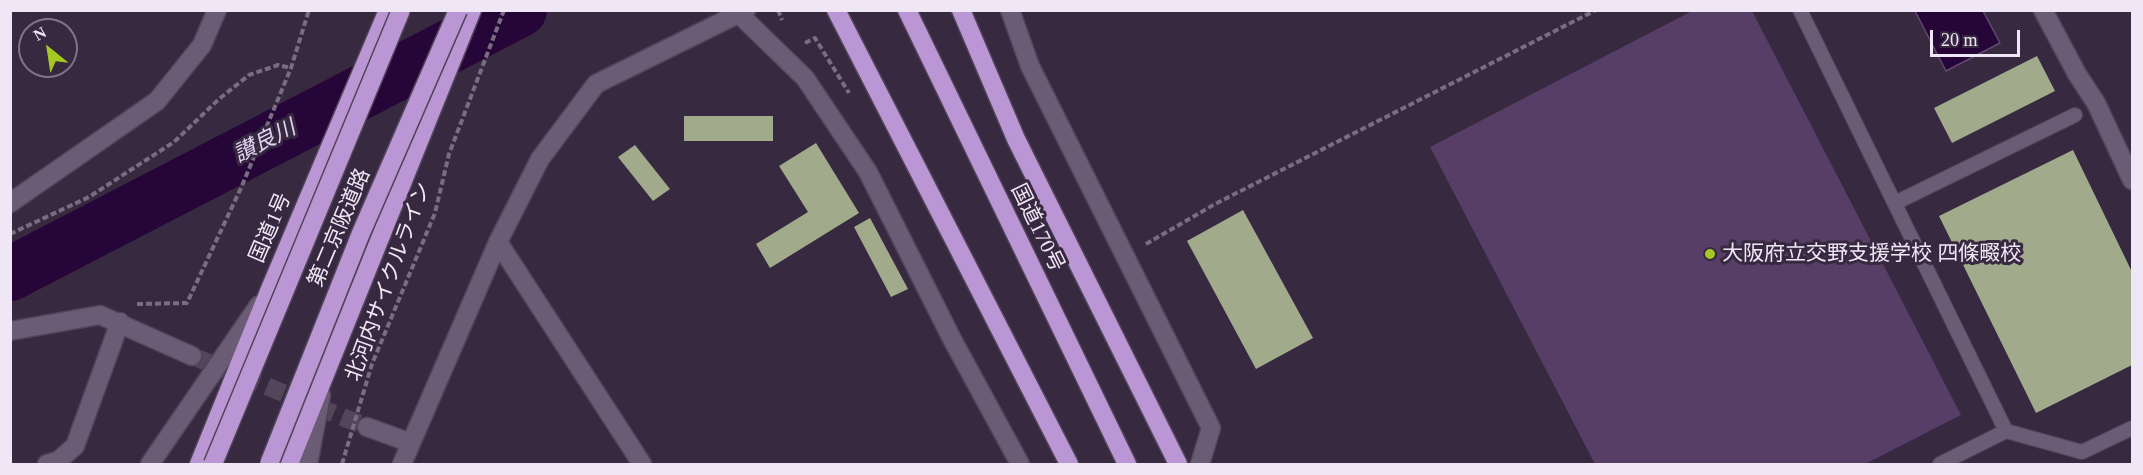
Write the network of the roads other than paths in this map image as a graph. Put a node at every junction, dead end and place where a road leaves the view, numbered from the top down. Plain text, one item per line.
1 (217, 10) edge
2 (388, 10) edge
3 (401, 10) edge
4 (458, 10) edge
5 (472, 10) edge
6 (836, 10) edge
7 (907, 10) edge
8 (961, 10) edge
9 (1010, 10) edge
10 (1800, 10) edge
11 (2043, 10) edge
12 (743, 13) edge
13 (2074, 115) dead end
14 (2133, 180) edge
15 (10, 202) edge
16 (1894, 203) junction
17 (498, 242) junction
18 (270, 289) junction
19 (120, 322) junction
20 (10, 331) edge
21 (192, 356) tunnel mouth
22 (324, 378) junction
23 (367, 427) tunnel mouth
24 (2133, 428) edge
25 (2006, 431) junction
26 (411, 443) junction
27 (47, 465) edge
28 (150, 465) edge
29 (200, 465) edge
30 (213, 465) edge
31 (268, 465) edge
32 (289, 465) edge
33 (308, 465) edge
34 (402, 465) edge
35 (642, 465) edge
36 (1020, 465) edge
37 (1069, 465) edge
38 (1126, 465) edge
39 (1178, 465) edge
40 (1200, 465) edge
41 (1940, 465) edge

1 - 15 street
2 - 18 highway, 国道1号
3 - 30 highway, 第二京阪道路, bridge
4 - 31 highway, 第二京阪道路, bridge
5 - 22 highway
6 - 37 highway
7 - 38 highway, 国道170号
8 - 39 highway
9 - 40 street
10 - 16 lane
11 - 14 street
12 - 17 street
12 - 36 street
13 - 16 lane
16 - 25 lane
17 - 26 street
17 - 35 street
18 - 28 street
18 - 29 highway, 国道1号
19 - 20 street
19 - 21 street
19 - 27 street
22 - 32 highway
22 - 33 street
23 - 26 street
24 - 25 lane
25 - 41 lane
26 - 34 street

